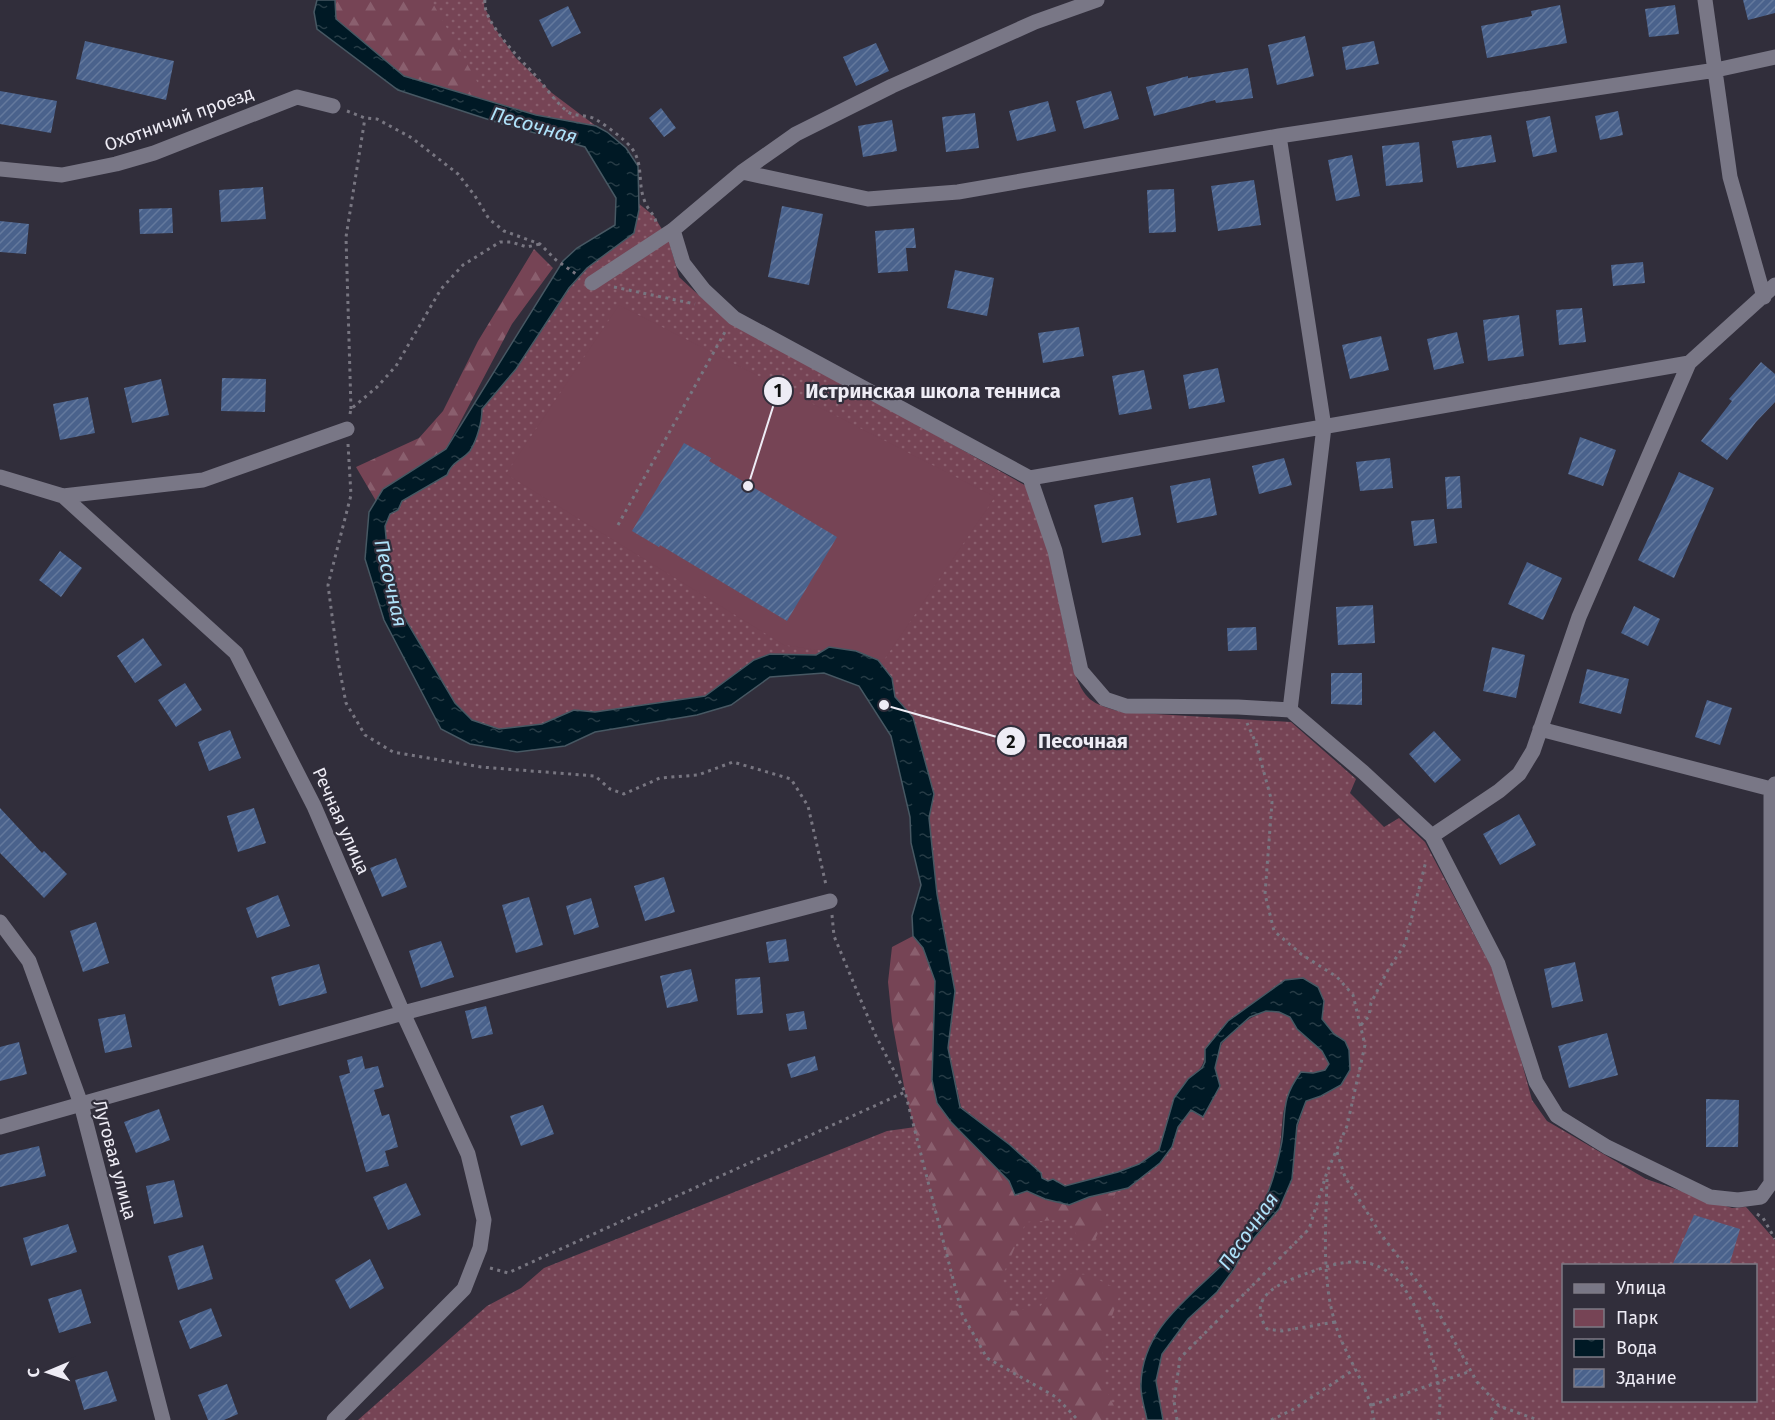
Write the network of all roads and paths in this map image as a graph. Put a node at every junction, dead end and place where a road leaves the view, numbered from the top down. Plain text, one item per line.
1 (485, 0) edge
2 (1097, 0) edge
3 (1706, 0) edge
4 (1775, 57) edge
5 (1716, 70) junction
6 (333, 106) joint
7 (365, 118) junction
8 (1279, 136) junction
9 (0, 169) edge
10 (742, 172) junction
11 (673, 230) junction
12 (540, 244) junction
13 (652, 245) junction
14 (588, 281) junction
15 (1775, 285) edge
16 (1764, 297) junction
17 (705, 308) dead end
18 (734, 318) junction
19 (1689, 363) junction
20 (351, 408) junction
21 (1324, 428) junction
22 (347, 429) junction
23 (0, 477) edge
24 (1030, 478) junction
25 (63, 496) junction
26 (618, 525) dead end
27 (1238, 707) junction
28 (1290, 710) junction
29 (1540, 729) junction
30 (1774, 788) edge
31 (1432, 836) junction
32 (830, 901) junction
33 (0, 922) edge
34 (403, 1013) junction
35 (1360, 1026) junction
36 (905, 1092) junction
37 (81, 1104) junction
38 (0, 1127) edge
39 (1337, 1150) junction
40 (1328, 1172) junction
41 (1738, 1200) junction
42 (1775, 1239) edge
43 (474, 1264) junction
44 (1327, 1266) junction
45 (1335, 1322) junction
46 (1355, 1369) junction
47 (1471, 1371) junction
48 (1438, 1382) junction
49 (1372, 1405) junction
50 (1499, 1406) junction
51 (163, 1420) edge
52 (334, 1420) edge
53 (1078, 1420) edge
54 (1177, 1420) edge
55 (1271, 1420) edge
56 (1374, 1420) edge
57 (1438, 1420) edge
58 (1491, 1420) edge
59 (1538, 1420) edge

1 - 13 path
2 - 10 street
3 - 5 street
4 - 5 street
5 - 8 street
5 - 16 street
6 - 7 path
6 - 9 street, Охотничий проезд
7 - 12 path
7 - 20 path
8 - 10 street
8 - 21 street
10 - 11 street
11 - 13 street
11 - 18 street
12 - 14 path
12 - 20 path
13 - 14 street
14 - 17 path
15 - 16 street
16 - 19 street
18 - 24 street
18 - 26 path
19 - 21 street
19 - 29 street
20 - 22 path
21 - 24 street
21 - 28 street
22 - 25 street
22 - 32 path
23 - 25 street, Речная улица
24 - 27 street
25 - 34 street, Речная улица
27 - 28 street
27 - 35 path
28 - 31 street
29 - 30 street
29 - 31 street
30 - 41 street
31 - 35 path
31 - 41 street
32 - 34 street
32 - 36 path
33 - 37 street, Луговая улица
34 - 37 street
34 - 43 street, Речная улица
35 - 39 path
36 - 43 path
36 - 53 path
37 - 38 street
37 - 51 street, Луговая улица
39 - 40 path
39 - 47 path
40 - 44 path
40 - 54 path
41 - 42 path
43 - 52 street, Речная улица
44 - 45 path
44 - 45 path
44 - 48 path
45 - 46 path
46 - 49 path
46 - 55 path
47 - 48 path
47 - 50 path
48 - 49 path
48 - 57 path
49 - 56 path
50 - 58 path
50 - 59 path

